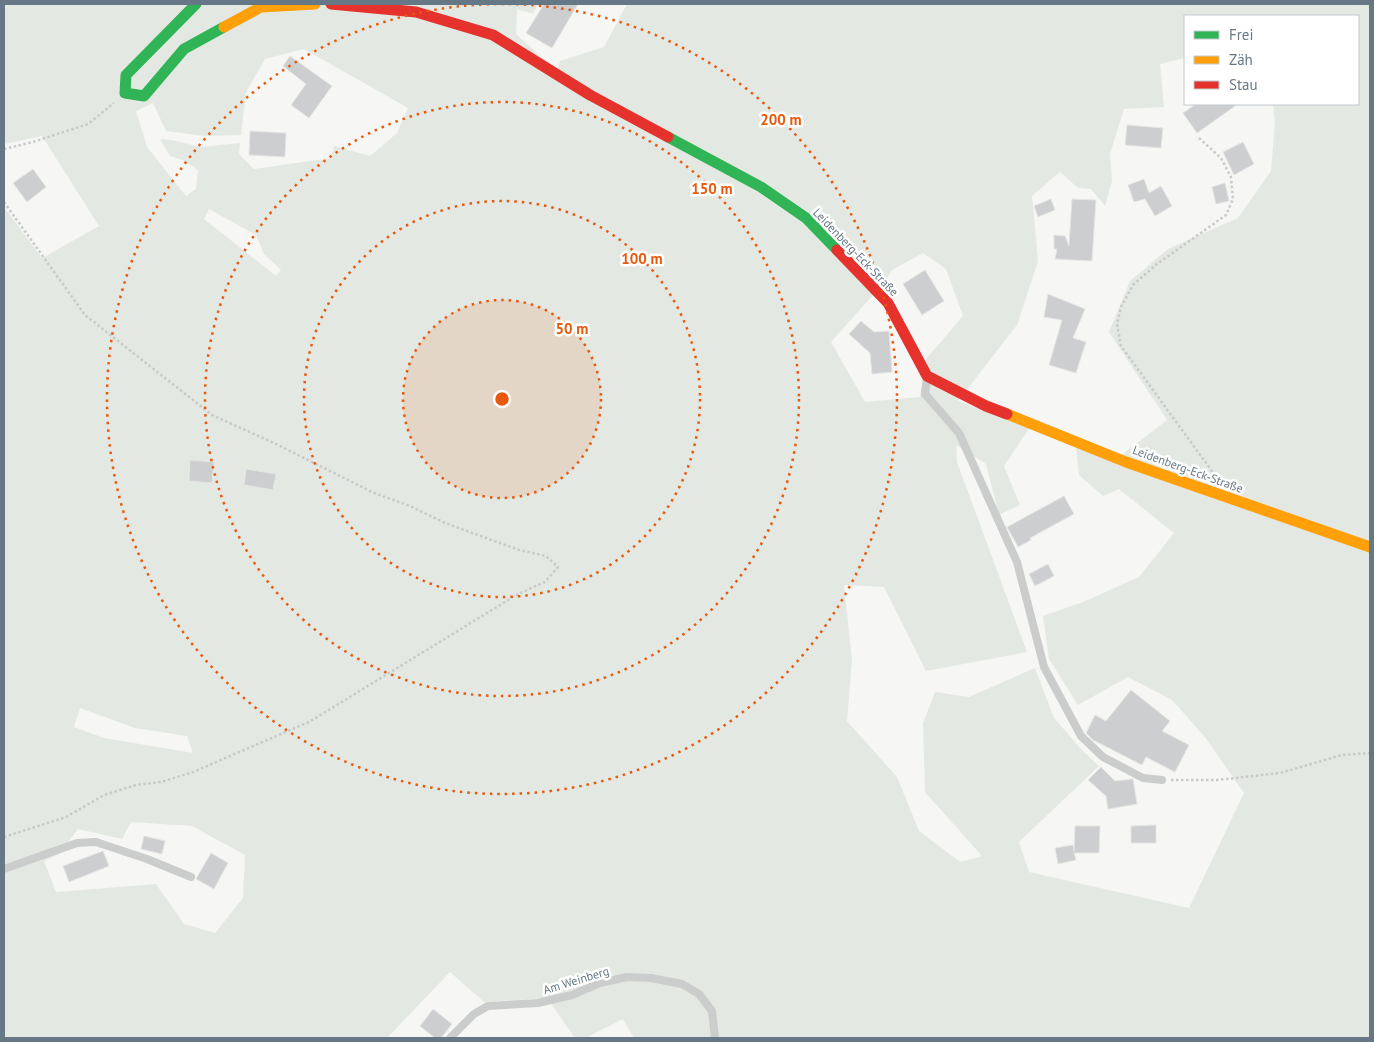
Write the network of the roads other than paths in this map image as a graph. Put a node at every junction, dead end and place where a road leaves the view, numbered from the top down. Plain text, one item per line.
1 (196, 4) edge
2 (315, 4) edge
3 (331, 4) edge
4 (927, 376) junction
5 (1370, 547) edge
6 (1162, 780) road end
7 (4, 869) edge
8 (191, 877) dead end
9 (450, 1038) edge
10 (715, 1038) edge

1 - 2 street
3 - 4 street, Leidenberg-Eck-Straße
4 - 5 street, Leidenberg-Eck-Straße
4 - 6 lane
7 - 8 lane
9 - 10 lane, Am Weinberg

